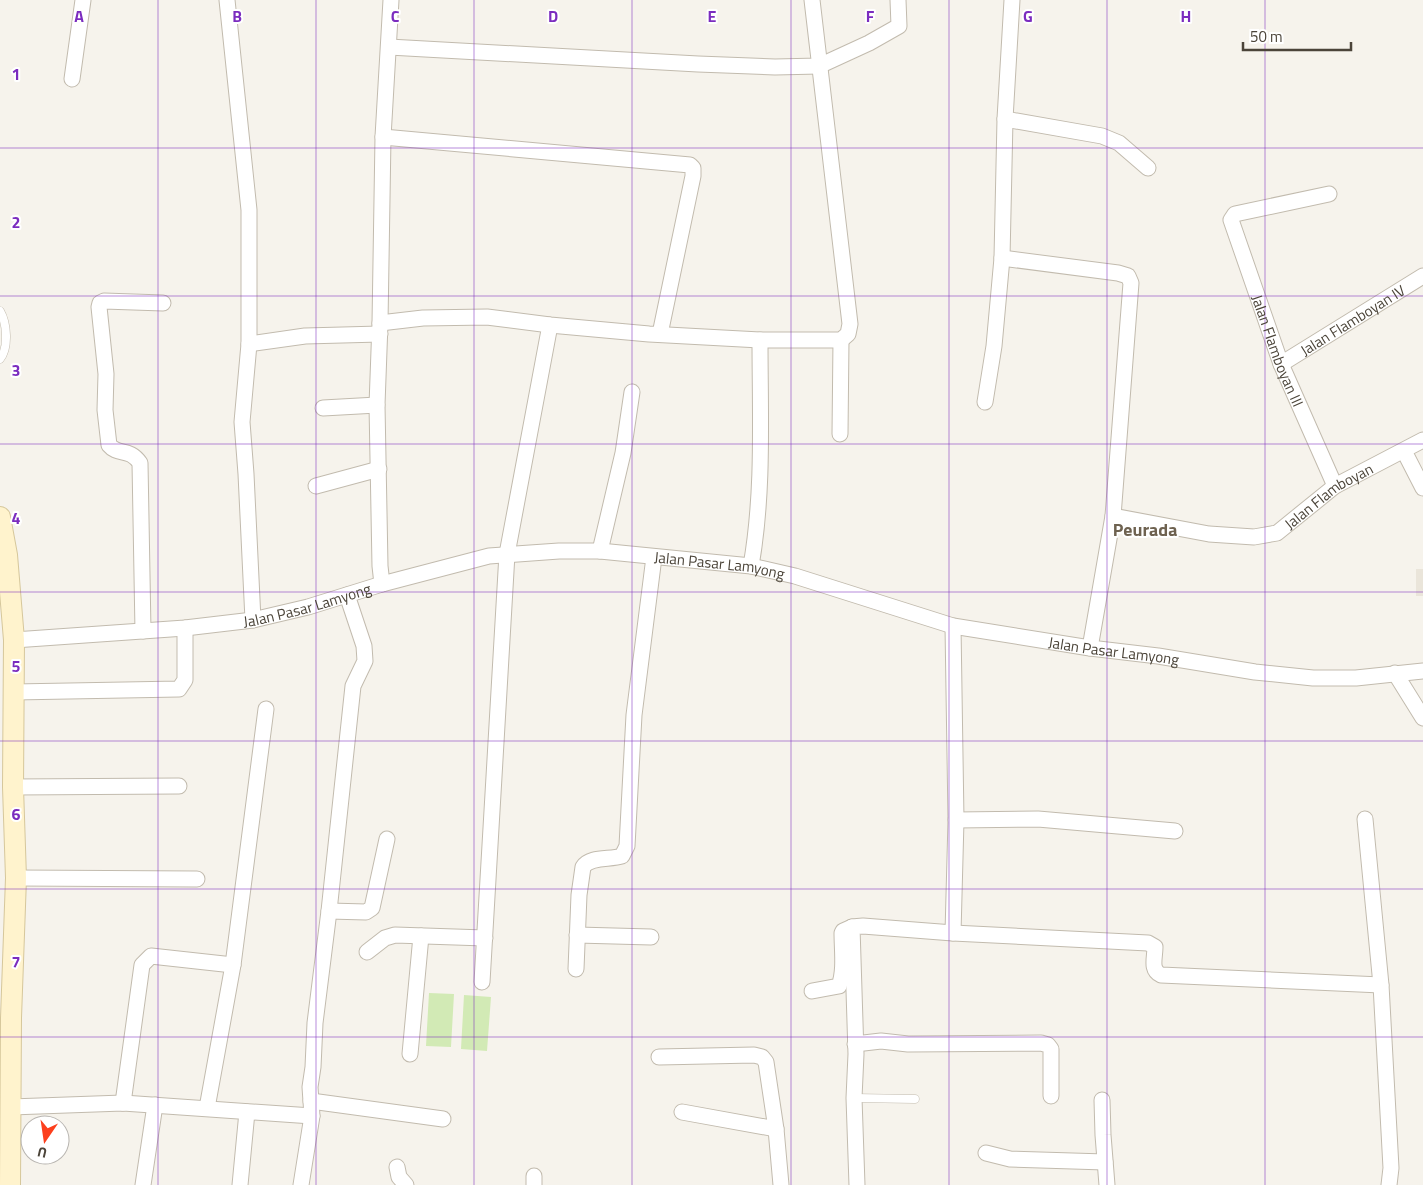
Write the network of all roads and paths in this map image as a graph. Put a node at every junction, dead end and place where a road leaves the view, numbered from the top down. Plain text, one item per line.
1 (82, 0) edge
2 (227, 0) edge
3 (391, 0) edge
4 (812, 0) edge
5 (898, 0) edge
6 (1012, 0) edge
7 (389, 47) junction
8 (819, 66) junction
9 (72, 79) dead end
10 (1005, 119) junction
11 (383, 137) junction
12 (1148, 168) dead end
13 (1329, 194) dead end
14 (1002, 258) junction
15 (1423, 276) edge
16 (163, 303) dead end
17 (0, 311) edge
18 (550, 325) junction
19 (380, 329) junction
20 (660, 334) junction
21 (760, 340) junction
22 (841, 340) junction
23 (249, 344) junction
24 (0, 359) edge
25 (1281, 364) junction
26 (632, 392) dead end
27 (985, 402) dead end
28 (377, 405) junction
29 (323, 408) dead end
30 (840, 434) dead end
31 (1423, 440) edge
32 (1404, 451) junction
33 (379, 468) junction
34 (316, 486) dead end
35 (1335, 486) junction
36 (1423, 488) edge
37 (1113, 516) junction
38 (0, 517) edge
39 (600, 551) junction
40 (507, 554) junction
41 (654, 557) junction
42 (751, 566) junction
43 (382, 584) junction
44 (347, 595) junction
45 (253, 620) junction
46 (953, 626) junction
47 (185, 628) junction
48 (143, 631) junction
49 (14, 640) junction
50 (1090, 648) junction
51 (1423, 671) edge
52 (1395, 673) junction
53 (14, 692) junction
54 (266, 708) dead end
55 (1423, 718) edge
56 (179, 786) dead end
57 (14, 787) junction
58 (1365, 819) dead end
59 (956, 820) junction
60 (1175, 831) dead end
61 (387, 839) dead end
62 (16, 878) junction
63 (197, 879) dead end
64 (329, 911) junction
65 (852, 927) junction
66 (953, 932) junction
67 (578, 935) junction
68 (421, 936) junction
69 (650, 936) dead end
70 (486, 938) junction
71 (367, 952) dead end
72 (233, 965) junction
73 (576, 969) dead end
74 (482, 982) dead end
75 (1381, 985) junction
76 (812, 992) dead end
77 (855, 1044) junction
78 (410, 1054) dead end
79 (659, 1057) dead end
80 (1051, 1096) dead end
81 (854, 1098) junction
82 (915, 1099) dead end
83 (1102, 1100) dead end
84 (122, 1103) junction
85 (155, 1105) junction
86 (11, 1107) junction
87 (207, 1108) junction
88 (311, 1108) junction
89 (248, 1112) junction
90 (682, 1112) dead end
91 (443, 1119) dead end
92 (776, 1129) junction
93 (986, 1153) dead end
94 (1105, 1162) junction
95 (397, 1167) dead end
96 (10, 1185) edge
97 (143, 1185) edge
98 (240, 1185) edge
99 (301, 1185) edge
100 (406, 1185) edge
101 (781, 1185) edge
102 (856, 1185) edge
103 (1107, 1185) edge
104 (1389, 1185) edge

1 - 9 street
2 - 23 street
3 - 7 street
4 - 8 street
5 - 8 street
6 - 10 street
7 - 8 street
7 - 11 street
8 - 22 street
10 - 12 street
10 - 14 street
11 - 19 street
11 - 20 street
13 - 25 street, Jalan Flamboyan III
14 - 27 street
14 - 37 street
15 - 25 street, Jalan Flamboyan IV
16 - 48 street
17 - 24 lane
18 - 19 street
18 - 20 street
18 - 40 street
19 - 23 street
19 - 28 street
20 - 21 street
21 - 22 street
21 - 42 street
22 - 30 street
23 - 45 street
25 - 35 street, Jalan Flamboyan III
26 - 39 street
28 - 29 street
28 - 33 street
31 - 32 street, Jalan Flamboyan
32 - 35 street, Jalan Flamboyan
32 - 36 street
33 - 34 street
33 - 43 street
35 - 37 street, Jalan Flamboyan
37 - 50 street
38 - 49 main road
39 - 40 street, Jalan Pasar Lamyong
39 - 41 street, Jalan Pasar Lamyong
40 - 43 street, Jalan Pasar Lamyong
40 - 70 street
41 - 42 street, Jalan Pasar Lamyong
41 - 67 street
42 - 46 street, Jalan Pasar Lamyong
43 - 44 street, Jalan Pasar Lamyong
44 - 45 street, Jalan Pasar Lamyong
44 - 64 street
45 - 47 street, Jalan Pasar Lamyong
46 - 50 street, Jalan Pasar Lamyong
46 - 59 street
47 - 48 street, Jalan Pasar Lamyong
47 - 53 street
48 - 49 street, Jalan Pasar Lamyong
49 - 53 main road
50 - 52 street, Jalan Pasar Lamyong
51 - 52 street, Jalan Pasar Lamyong
52 - 55 street
53 - 57 main road
54 - 72 street
56 - 57 street
57 - 62 main road
58 - 75 street
59 - 60 street
59 - 66 street
61 - 64 street
62 - 63 street
62 - 86 main road
64 - 88 street
65 - 66 street
65 - 76 street
65 - 77 street
66 - 75 street
67 - 69 street
67 - 73 street
68 - 70 street
68 - 71 street
68 - 78 street
70 - 74 street
72 - 84 street
72 - 87 street
75 - 104 street
77 - 80 street
77 - 81 street
79 - 92 street
81 - 82 lane
81 - 102 street
83 - 94 street
84 - 85 street
84 - 86 street
85 - 87 street
85 - 97 street
86 - 96 main road
87 - 89 street
88 - 89 street
88 - 91 street
88 - 99 street
89 - 98 street
90 - 92 street
92 - 101 street
93 - 94 street
94 - 103 street
95 - 100 street

